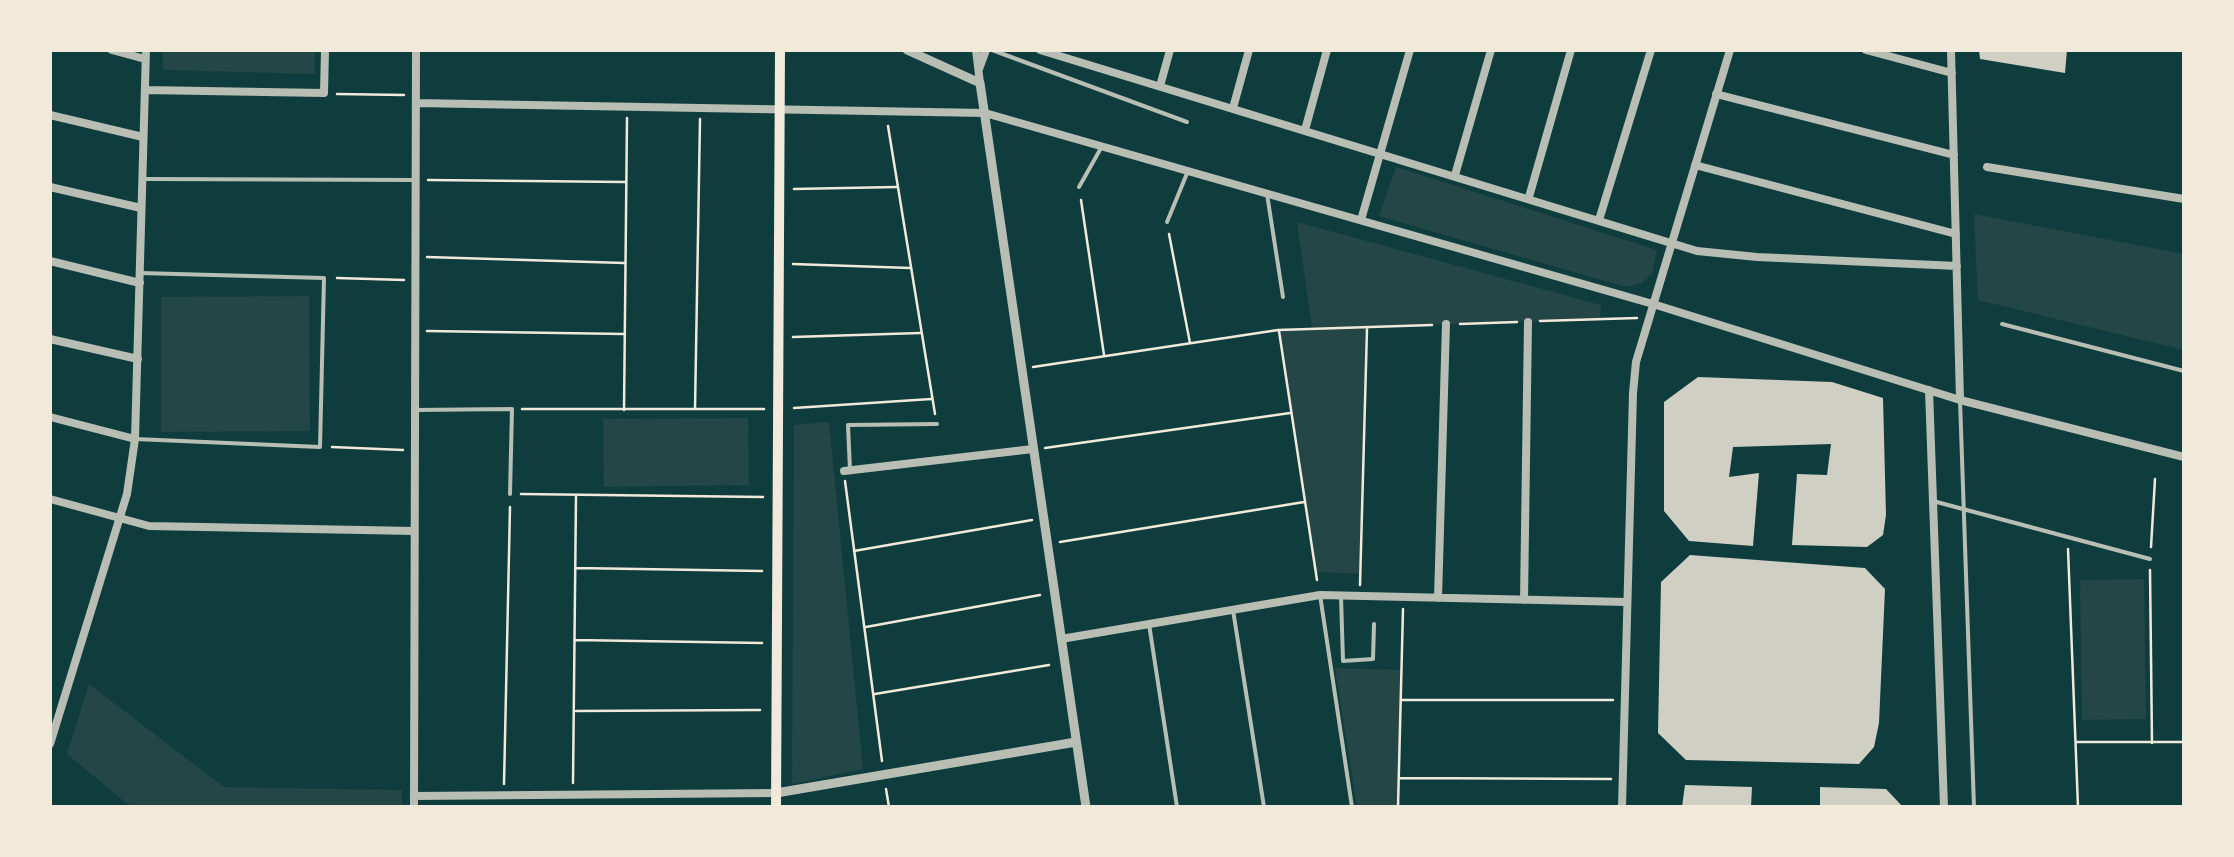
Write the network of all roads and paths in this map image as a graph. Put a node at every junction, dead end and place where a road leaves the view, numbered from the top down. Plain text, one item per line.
1 (112, 50) edge
2 (325, 50) edge
3 (416, 50) edge
4 (780, 50) edge
5 (907, 50) edge
6 (976, 50) edge
7 (989, 50) edge
8 (1040, 50) edge
9 (1087, 50) edge
10 (1170, 50) edge
11 (1249, 50) edge
12 (1328, 50) edge
13 (1410, 50) edge
14 (1491, 50) edge
15 (1571, 50) edge
16 (1650, 50) edge
17 (1730, 50) edge
18 (1866, 50) edge
19 (1951, 50) edge
20 (1893, 54) edge
21 (145, 55) edge
22 (1083, 63) junction
23 (1952, 73) junction
24 (980, 77) junction
25 (1160, 86) junction
26 (145, 90) junction
27 (324, 93) junction
28 (1716, 94) junction
29 (416, 99) junction
30 (627, 106) junction
31 (700, 108) junction
32 (1233, 108) junction
33 (780, 109) junction
34 (885, 111) junction
35 (984, 113) junction
36 (50, 115) edge
37 (1187, 122) dead end
38 (1305, 130) junction
39 (143, 137) junction
40 (1102, 146) junction
41 (1381, 152) junction
42 (1954, 156) junction
43 (1695, 165) junction
44 (1987, 167) dead end
45 (1188, 171) junction
46 (1456, 175) junction
47 (142, 179) junction
48 (416, 180) junction
49 (626, 182) junction
50 (50, 187) edge
51 (898, 187) junction
52 (1079, 188) joint
53 (792, 189) dead end
54 (1267, 194) junction
55 (1528, 197) junction
56 (2184, 199) edge
57 (142, 208) junction
58 (1361, 220) junction
59 (1599, 220) junction
60 (1167, 222) joint
61 (1956, 234) junction
62 (1671, 244) junction
63 (415, 257) junction
64 (50, 261) edge
65 (626, 263) junction
66 (792, 264) dead end
67 (1957, 266) junction
68 (911, 268) junction
69 (140, 278) junction
70 (324, 278) junction
71 (415, 281) junction
72 (1283, 298) dead end
73 (1654, 304) junction
74 (1649, 318) junction
75 (1528, 322) junction
76 (1446, 324) junction
77 (2002, 324) dead end
78 (1367, 327) junction
79 (415, 330) junction
80 (1278, 330) junction
81 (922, 333) junction
82 (625, 334) junction
83 (792, 337) dead end
84 (50, 339) edge
85 (1190, 343) junction
86 (1104, 356) junction
87 (138, 358) junction
88 (1022, 369) junction
89 (2184, 371) edge
90 (1929, 390) junction
91 (932, 399) junction
92 (1960, 400) junction
93 (790, 408) dead end
94 (512, 409) junction
95 (695, 409) junction
96 (765, 409) dead end
97 (415, 410) junction
98 (624, 410) junction
99 (1291, 413) junction
100 (50, 417) edge
101 (937, 424) joint
102 (135, 439) junction
103 (320, 447) junction
104 (1034, 449) junction
105 (414, 450) junction
106 (2184, 457) edge
107 (847, 471) junction
108 (2155, 479) dead end
109 (510, 494) junction
110 (576, 496) junction
111 (765, 498) dead end
112 (50, 499) edge
113 (1933, 501) junction
114 (1305, 502) junction
115 (1964, 509) junction
116 (120, 518) junction
117 (1044, 518) junction
118 (414, 531) junction
119 (2068, 537) junction
120 (1047, 544) junction
121 (854, 550) junction
122 (2150, 558) junction
123 (576, 568) junction
124 (764, 570) dead end
125 (1054, 592) junction
126 (1320, 595) junction
127 (1340, 596) junction
128 (1360, 596) junction
129 (1403, 597) junction
130 (1438, 598) junction
131 (1524, 600) junction
132 (1628, 602) junction
133 (1233, 610) junction
134 (1149, 624) junction
135 (1374, 624) dead end
136 (864, 627) junction
137 (1061, 639) junction
138 (575, 640) junction
139 (763, 642) dead end
140 (1065, 662) junction
141 (873, 694) junction
142 (1401, 700) junction
143 (1624, 700) junction
144 (574, 710) junction
145 (760, 710) dead end
146 (1076, 742) junction
147 (2075, 742) junction
148 (2184, 742) edge
149 (2152, 743) junction
150 (50, 744) edge
151 (884, 775) junction
152 (1399, 778) junction
153 (1623, 779) junction
154 (776, 794) junction
155 (504, 795) junction
156 (573, 795) junction
157 (414, 796) junction
158 (414, 807) edge
159 (776, 807) edge
160 (889, 807) edge
161 (1086, 807) edge
162 (1177, 807) edge
163 (1264, 807) edge
164 (1352, 807) edge
165 (1398, 807) edge
166 (1622, 807) edge
167 (1944, 807) edge
168 (1974, 807) edge
169 (2078, 807) edge

1 - 21 street
2 - 27 street
3 - 29 street
4 - 33 main road
5 - 24 street
6 - 24 street
7 - 24 street
7 - 37 lane
8 - 22 street
9 - 22 street
10 - 25 street
11 - 32 street
12 - 38 street
13 - 41 street
14 - 46 street
15 - 55 street
16 - 59 street
17 - 28 street
18 - 20 street
19 - 23 street
20 - 23 street
21 - 26 street
22 - 25 street
23 - 42 street
24 - 35 street
25 - 32 street
26 - 27 street
26 - 39 street
27 - 29 path
28 - 42 street
28 - 43 street
29 - 30 street
29 - 48 street
30 - 31 street
30 - 49 path
31 - 33 street
31 - 95 path
32 - 38 street
33 - 34 street
33 - 154 main road
34 - 35 street
34 - 51 path
35 - 40 street
35 - 88 street
36 - 39 street
38 - 41 street
39 - 47 street
40 - 45 street
40 - 52 lane
41 - 46 street
41 - 58 street
42 - 61 street
43 - 61 street
43 - 62 street
44 - 56 street
45 - 54 street
45 - 60 lane
46 - 55 street
47 - 48 lane
47 - 57 street
48 - 49 path
48 - 63 street
49 - 65 path
50 - 57 street
51 - 53 path
51 - 68 path
52 - 86 path
54 - 58 street
54 - 72 lane
55 - 59 street
57 - 69 street
58 - 73 street
59 - 62 street
60 - 85 path
61 - 67 street
62 - 67 street
62 - 73 street
63 - 65 path
63 - 71 street
64 - 69 street
65 - 82 path
66 - 68 path
67 - 92 street
68 - 81 path
69 - 70 lane
69 - 87 street
70 - 71 path
70 - 103 lane
71 - 79 street
73 - 74 street
73 - 90 street
74 - 75 path
74 - 132 street
75 - 76 path
75 - 131 street
76 - 78 path
76 - 130 street
77 - 89 lane
78 - 80 path
78 - 128 path
79 - 82 path
79 - 97 street
80 - 85 path
80 - 99 path
81 - 83 path
81 - 91 path
82 - 98 path
84 - 87 street
85 - 86 path
86 - 88 path
87 - 102 street
88 - 104 street
90 - 92 street
90 - 113 street
91 - 93 path
91 - 101 path
92 - 106 street
92 - 115 lane
94 - 97 lane
94 - 98 path
94 - 109 lane
95 - 96 path
95 - 98 path
97 - 105 street
99 - 104 path
99 - 114 path
100 - 102 street
101 - 107 lane
102 - 103 lane
102 - 116 street
103 - 105 path
104 - 107 street
104 - 117 street
105 - 118 street
107 - 121 path
108 - 122 path
109 - 110 path
109 - 155 path
110 - 111 path
110 - 123 path
112 - 116 street
113 - 115 lane
113 - 167 street
114 - 120 path
114 - 126 path
115 - 119 lane
115 - 168 lane
116 - 118 street
116 - 150 street
117 - 120 street
117 - 121 path
118 - 157 street
119 - 122 lane
119 - 147 path
120 - 125 street
121 - 136 path
122 - 149 path
123 - 124 path
123 - 138 path
125 - 136 path
125 - 137 street
126 - 127 street
126 - 133 street
126 - 164 lane
127 - 128 street
127 - 135 lane
128 - 129 street
129 - 130 street
129 - 142 path
130 - 131 street
131 - 132 street
132 - 143 street
133 - 134 street
133 - 163 lane
134 - 137 street
134 - 162 lane
136 - 141 path
137 - 140 street
138 - 139 path
138 - 144 path
140 - 141 path
140 - 146 street
141 - 151 path
142 - 143 path
142 - 152 path
143 - 153 street
144 - 145 path
144 - 156 path
146 - 151 street
146 - 161 street
147 - 149 path
147 - 169 path
148 - 149 path
151 - 154 street
151 - 160 path
152 - 153 path
152 - 165 path
153 - 166 street
154 - 156 street
154 - 159 main road
155 - 156 street
155 - 157 street
157 - 158 street

